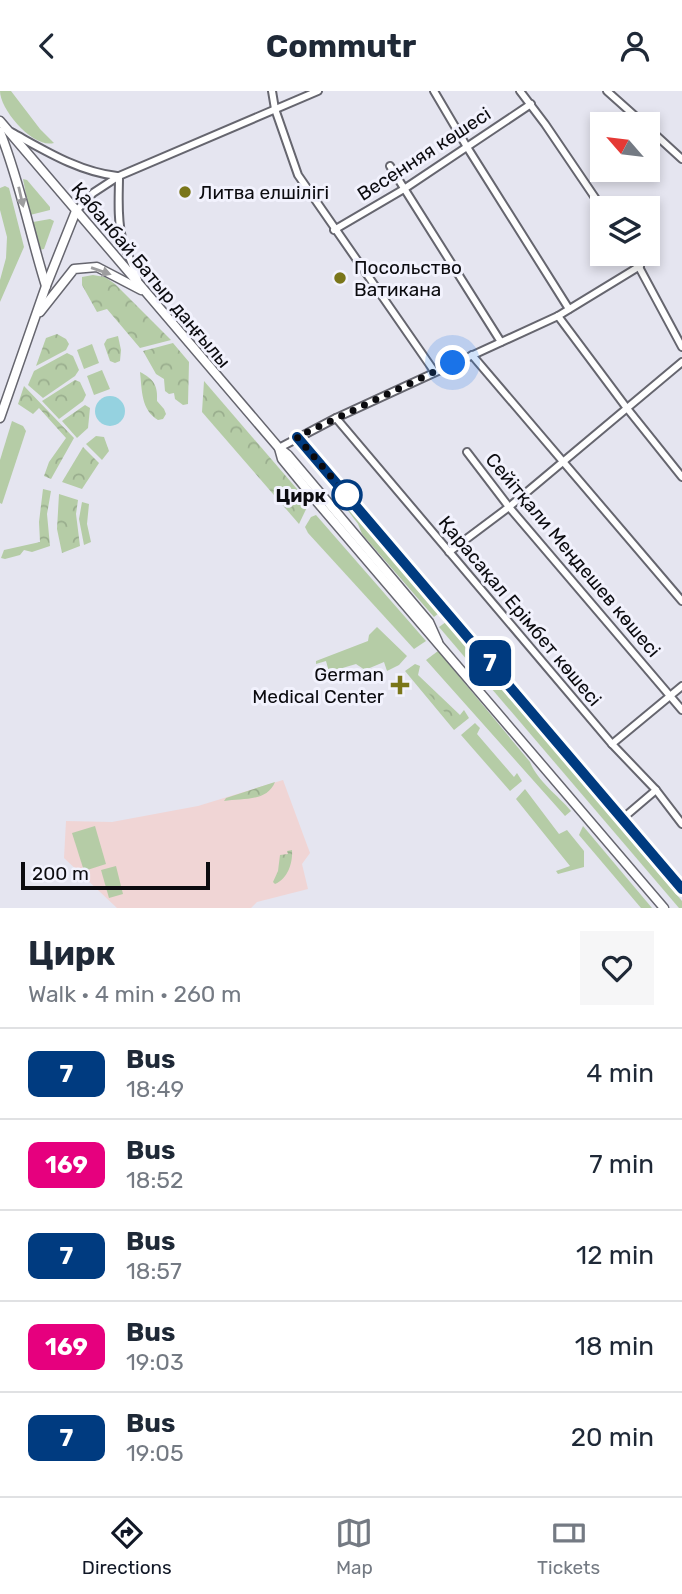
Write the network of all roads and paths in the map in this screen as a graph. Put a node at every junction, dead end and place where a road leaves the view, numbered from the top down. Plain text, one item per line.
1 (272, 91) edge
2 (318, 91) edge
3 (434, 91) edge
4 (520, 91) edge
5 (607, 91) edge
6 (531, 104) junction
7 (275, 109) junction
8 (630, 112) edge
9 (1, 127) edge
10 (660, 139) edge
11 (467, 147) junction
12 (682, 159) edge
13 (390, 166) dead end
14 (119, 176) junction
15 (404, 189) junction
16 (594, 196) edge
17 (76, 211) junction
18 (334, 230) junction
19 (640, 266) joint
20 (46, 286) junction
21 (142, 288) junction
22 (569, 309) junction
23 (558, 316) junction
24 (34, 320) junction
25 (501, 342) junction
26 (682, 347) edge
27 (472, 355) junction
28 (682, 362) edge
29 (434, 371) junction
30 (626, 407) junction
31 (0, 418) edge
32 (336, 418) junction
33 (297, 437) junction
34 (279, 448) junction
35 (467, 451) dead end
36 (563, 461) junction
37 (682, 477) edge
38 (509, 507) junction
39 (449, 552) junction
40 (682, 601) edge
41 (682, 686) edge
42 (670, 696) junction
43 (682, 710) edge
44 (612, 744) junction
45 (656, 790) junction
46 (622, 819) junction
47 (682, 824) edge
48 (682, 889) edge
49 (664, 908) edge

1 - 7 street
2 - 7 street
3 - 11 street
4 - 6 street
5 - 8 street
6 - 11 street, Весенняя көшесі
6 - 16 street
7 - 14 street
7 - 18 street
9 - 14 street
9 - 17 main road, Қабанбай Батыр даңғылы
9 -> 20 main road
10 - 12 street
11 - 15 street, Весенняя көшесі
11 - 22 street
13 - 15 street
14 - 17 street
14 - 21 street
15 - 18 street, Весенняя көшесі
15 - 25 street
17 - 20 main road
17 - 21 main road, Қабанбай Батыр даңғылы
18 - 29 street
19 - 22 street
19 - 26 street
20 - 24 main road
24 -> 21 main road
21 - 34 main road, Қабанбай Батыр даңғылы
22 - 23 street
23 - 25 street
23 - 30 street
24 - 31 main road
25 - 27 street
27 - 29 street
27 - 36 street
28 - 30 street
29 - 32 street
30 - 36 street
30 - 37 street
32 - 33 street
32 - 39 street, Қарасақал Ерімбет көшесі
33 - 34 street
33 - 46 street
34 - 49 main road, Қабанбай Батыр даңғылы
35 - 38 street, Сейітқали Меңдешев көшесі
36 - 38 street
36 - 40 street
38 - 39 street
38 - 42 street, Сейітқали Меңдешев көшесі
39 - 44 street, Қарасақал Ерімбет көшесі
41 - 42 street
42 - 43 street, Сейітқали Меңдешев көшесі
42 - 44 street
44 - 45 street, Қарасақал Ерімбет көшесі
45 - 46 street
45 - 47 street, Қарасақал Ерімбет көшесі
46 - 48 street

